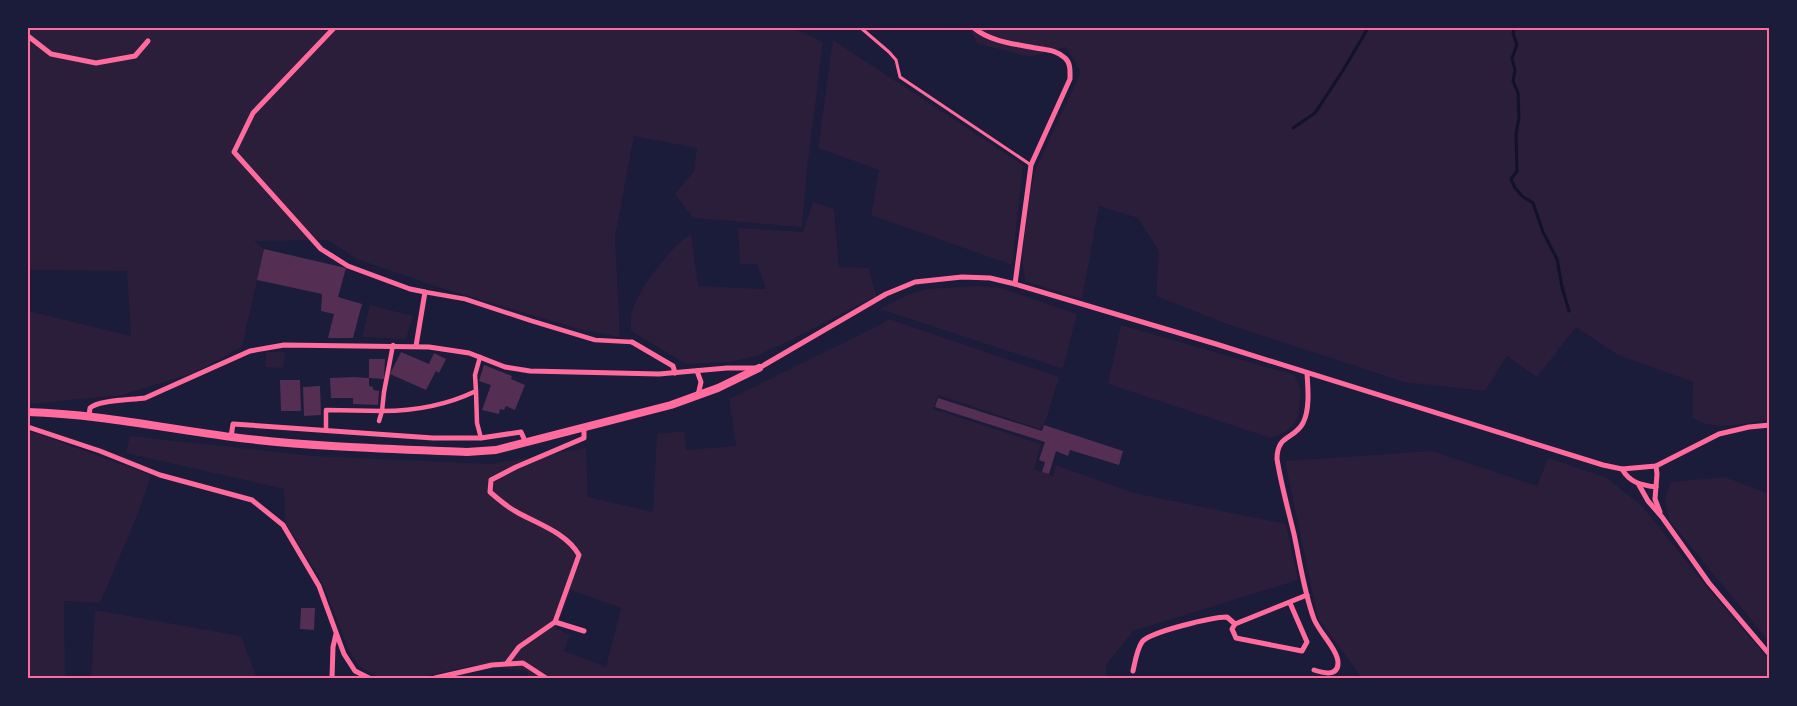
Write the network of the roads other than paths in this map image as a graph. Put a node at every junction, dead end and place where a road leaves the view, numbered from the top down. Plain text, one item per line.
1 (334, 28) edge
2 (861, 28) edge
3 (974, 28) edge
4 (28, 36) edge
5 (148, 41) dead end
6 (1031, 164) junction
7 (1015, 284) junction
8 (424, 292) junction
9 (632, 342) joint
10 (393, 345) junction
11 (416, 346) junction
12 (480, 357) junction
13 (759, 368) junction
14 (697, 371) junction
15 (676, 373) junction
16 (1307, 373) junction
17 (476, 391) junction
18 (698, 396) junction
19 (382, 411) junction
20 (28, 412) edge
21 (89, 416) junction
22 (380, 421) dead end
23 (1770, 425) edge
24 (28, 427) edge
25 (584, 428) junction
26 (326, 430) junction
27 (231, 437) junction
28 (481, 438) junction
29 (526, 443) junction
30 (1656, 466) junction
31 (1622, 469) junction
32 (1639, 485) junction
33 (1656, 488) junction
34 (1662, 517) junction
35 (1307, 595) junction
36 (1290, 602) junction
37 (555, 622) junction
38 (1235, 624) junction
39 (584, 631) dead end
40 (336, 633) junction
41 (1770, 655) edge
42 (507, 663) junction
43 (1314, 670) dead end
44 (1133, 671) dead end
45 (332, 678) edge
46 (369, 678) edge
47 (435, 678) edge
48 (546, 678) edge

1 - 8 street
2 - 6 lane
3 - 6 street
4 - 5 street
6 - 7 street
7 - 13 street
7 - 16 street
8 - 9 street
8 - 11 street
9 - 15 street
10 - 11 street
10 - 19 street
10 - 21 street
11 - 12 street
12 - 15 street
12 - 17 street
13 - 14 street
13 - 18 street
14 - 15 street
14 - 18 street
16 - 31 street
16 - 35 street
17 - 19 street
17 - 28 street
18 - 25 street
19 - 22 street
19 - 26 street
20 - 21 street
21 - 27 street
23 - 30 street
24 - 40 street
25 - 29 street
25 - 37 street
26 - 27 street
26 - 28 street
27 - 29 street
28 - 29 street
30 - 31 street
30 - 33 street
31 - 32 street
32 - 33 street
32 - 34 street
33 - 34 street
34 - 41 street
35 - 36 street
35 - 43 street
36 - 38 street
36 - 38 street
37 - 39 street
37 - 42 street
38 - 44 street
40 - 45 street
40 - 46 street
42 - 47 street
42 - 48 street

